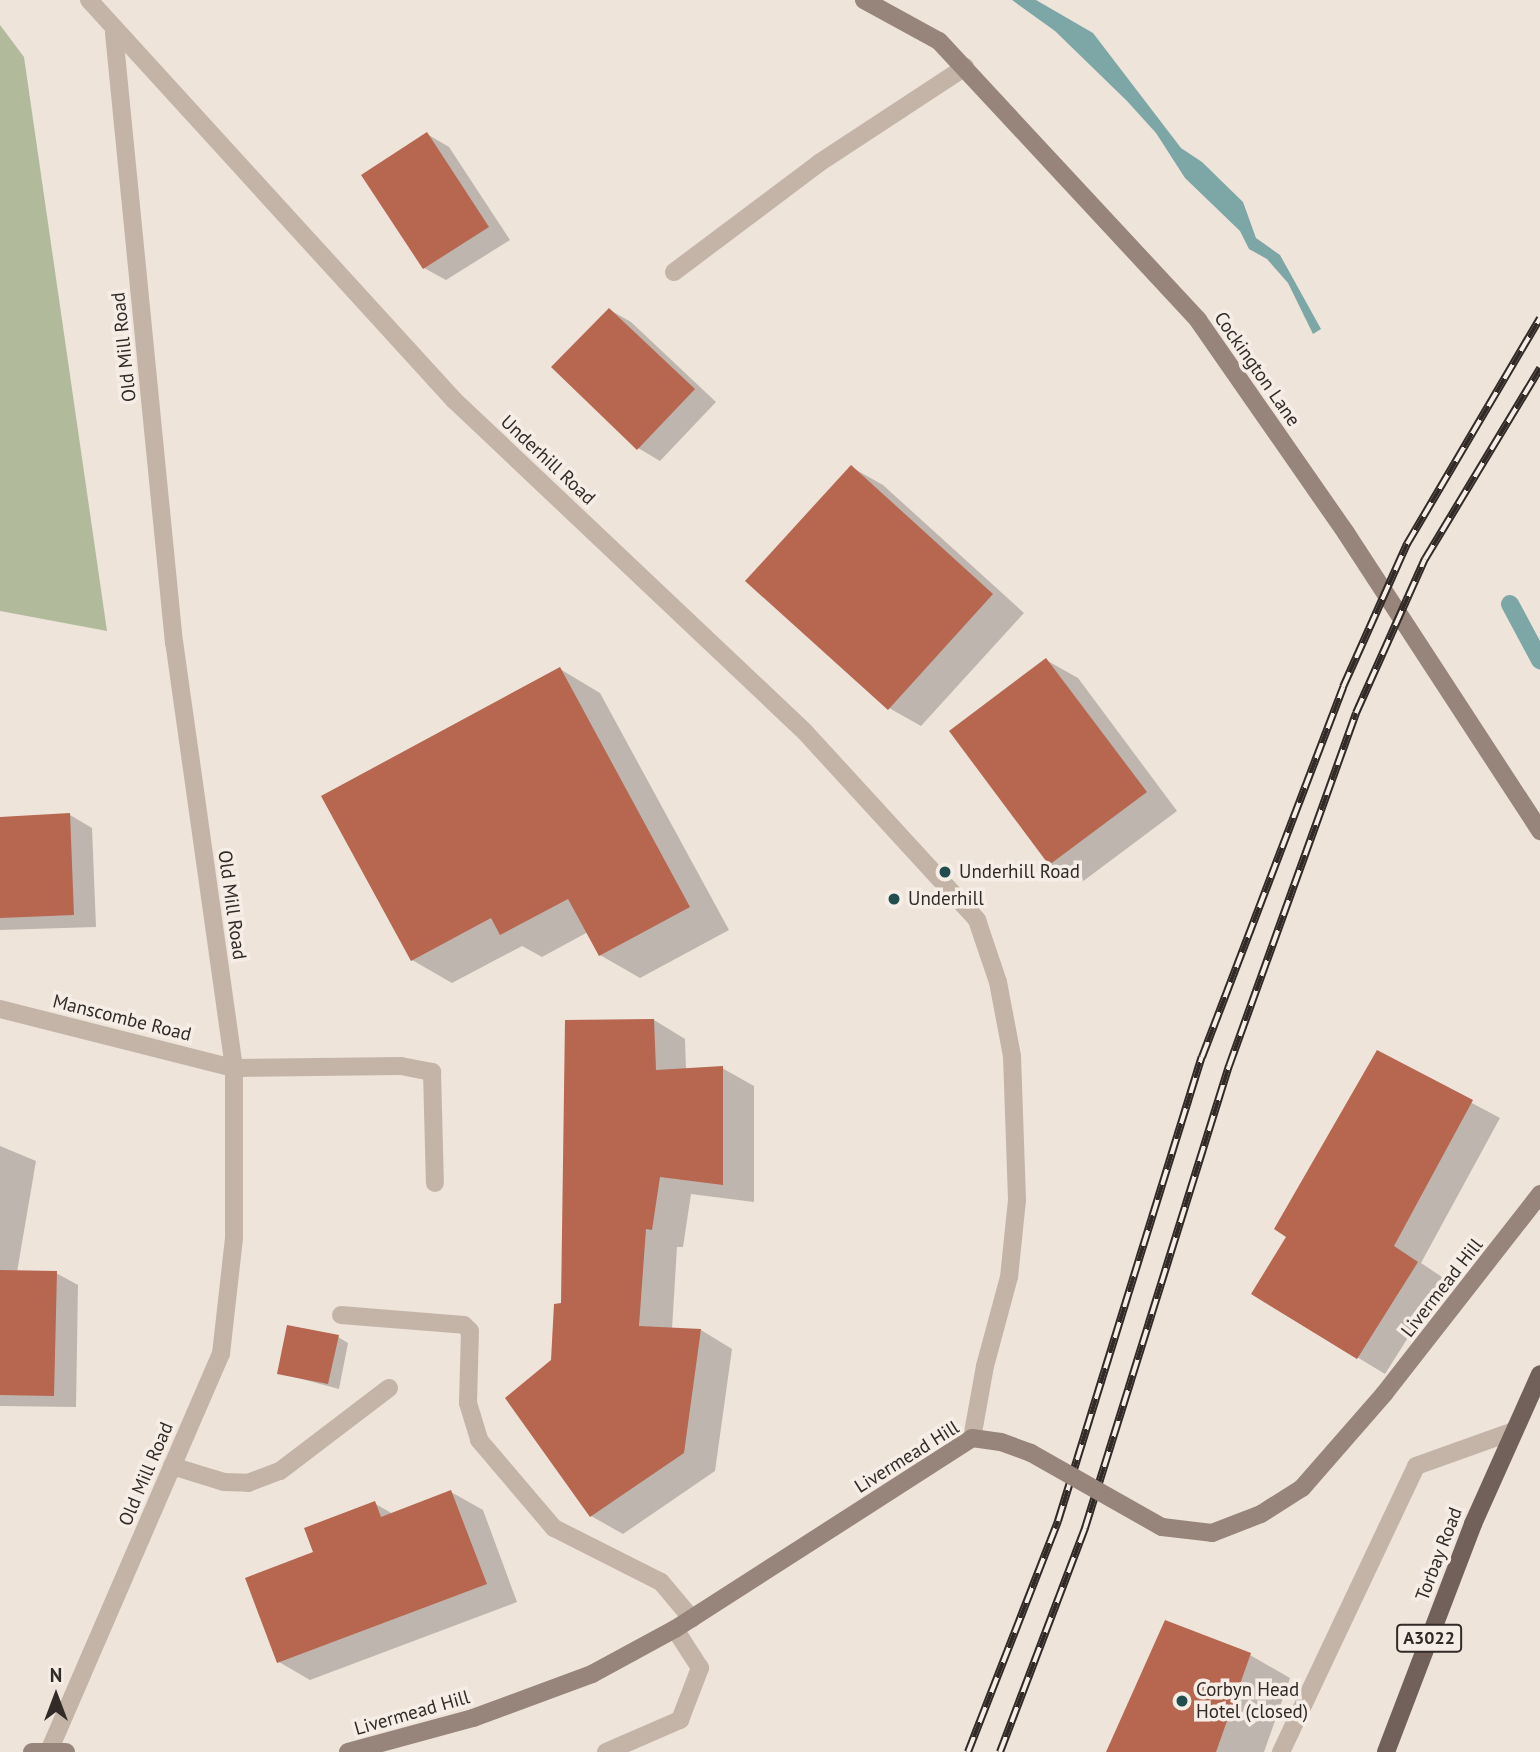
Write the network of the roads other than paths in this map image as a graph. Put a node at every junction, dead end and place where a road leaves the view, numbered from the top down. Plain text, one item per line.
1 (89, 0) edge
2 (864, 0) edge
3 (114, 33) junction
4 (965, 67) junction
5 (674, 272) dead end
6 (1540, 831) edge
7 (0, 1009) edge
8 (234, 1068) junction
9 (435, 1183) dead end
10 (1540, 1194) edge
11 (341, 1315) dead end
12 (1540, 1374) edge
13 (389, 1388) dead end
14 (1514, 1431) junction
15 (972, 1438) junction
16 (172, 1466) junction
17 (692, 1619) junction
18 (676, 1629) junction
19 (49, 1752) edge
20 (348, 1752) edge
21 (606, 1752) edge
22 (1281, 1752) edge
23 (1386, 1752) edge

1 - 3 street, Underhill Road
2 - 4 street, Cockington Lane
3 - 8 street, Old Mill Road
3 - 15 street, Underhill Road
4 - 5 street
4 - 6 street, Cockington Lane
7 - 8 street, Manscombe Road
8 - 9 street, Manscombe Road
8 - 16 street, Old Mill Road
10 - 15 street, Livermead Hill, bridge
11 - 17 street
12 - 14 main road, Torbay Road / A3022
13 - 16 street
14 - 22 street
14 - 23 main road, Torbay Road / A3022
15 - 17 street, Livermead Hill
16 - 19 street, Old Mill Road
17 - 18 street, Livermead Hill
18 - 20 street, Livermead Hill
18 - 21 street

